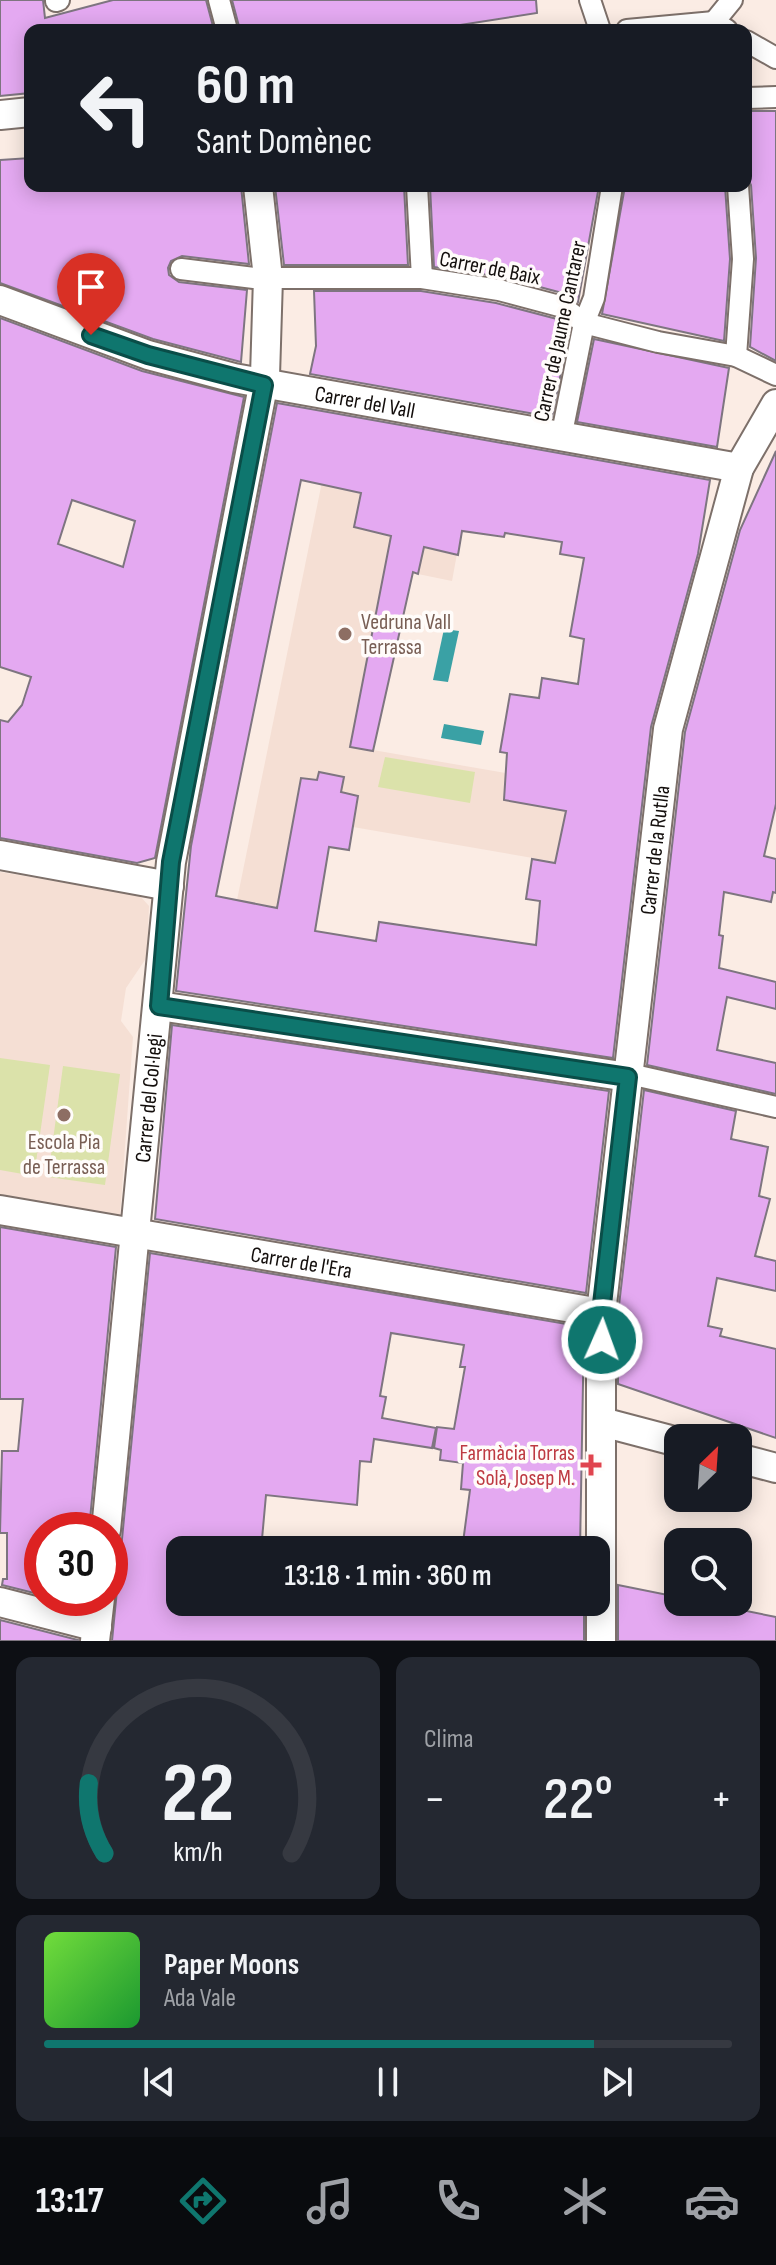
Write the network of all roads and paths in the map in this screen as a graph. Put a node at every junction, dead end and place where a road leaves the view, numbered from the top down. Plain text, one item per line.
1 (219, 0) edge
2 (590, 0) edge
3 (732, 0) edge
4 (225, 24) edge
5 (598, 24) edge
6 (720, 24) edge
7 (752, 44) edge
8 (776, 58) edge
9 (776, 97) edge
10 (752, 98) edge
11 (24, 113) edge
12 (0, 115) edge
13 (259, 192) edge
14 (417, 192) edge
15 (611, 192) edge
16 (738, 192) edge
17 (181, 269) dead end
18 (268, 278) junction
19 (422, 278) junction
20 (0, 300) edge
21 (584, 323) junction
22 (736, 356) junction
23 (776, 375) edge
24 (264, 385) junction
25 (776, 404) edge
26 (561, 438) junction
27 (739, 468) junction
28 (0, 855) edge
29 (169, 886) junction
30 (159, 1011) junction
31 (628, 1077) junction
32 (776, 1107) edge
33 (0, 1210) edge
34 (136, 1236) junction
35 (601, 1313) junction
36 (602, 1422) junction
37 (664, 1438) edge
38 (752, 1462) edge
39 (776, 1468) edge
40 (108, 1512) edge
41 (0, 1602) edge
42 (96, 1634) edge
43 (601, 1641) edge

1 - 4 street
2 - 5 street
3 - 6 street
7 - 8 street
9 - 10 street
11 - 12 street
13 - 18 street, Carrer del Col·legi
14 - 19 street
15 - 21 street, Carrer de Jaume Cantarer
16 - 22 street
17 - 18 street, Carrer de Baix
18 - 19 street, Carrer de Baix
18 - 24 street, Carrer del Col·legi
19 - 21 street, Carrer de Baix
20 - 24 street, Carrer del Vall
21 - 22 street, Carrer de Baix
21 - 26 street, Carrer de Jaume Cantarer
22 - 23 street, Carrer de Baix
24 - 26 street, Carrer del Vall
24 - 29 street, Carrer del Col·legi
25 - 27 street, Carrer de la Rutlla
26 - 27 street, Carrer del Vall
27 - 31 street, Carrer de la Rutlla
28 - 29 street
29 - 30 street, Carrer del Col·legi
30 - 31 street
30 - 34 street, Carrer del Col·legi
31 - 32 street
31 - 35 street, Carrer de la Rutlla
33 - 34 street, Carrer de l'Era
34 - 35 street, Carrer de l'Era
34 - 40 street, Carrer del Col·legi
35 - 36 street, Carrer de la Rutlla
36 - 37 street
36 - 43 street, Carrer de la Rutlla
38 - 39 street
41 - 42 street

